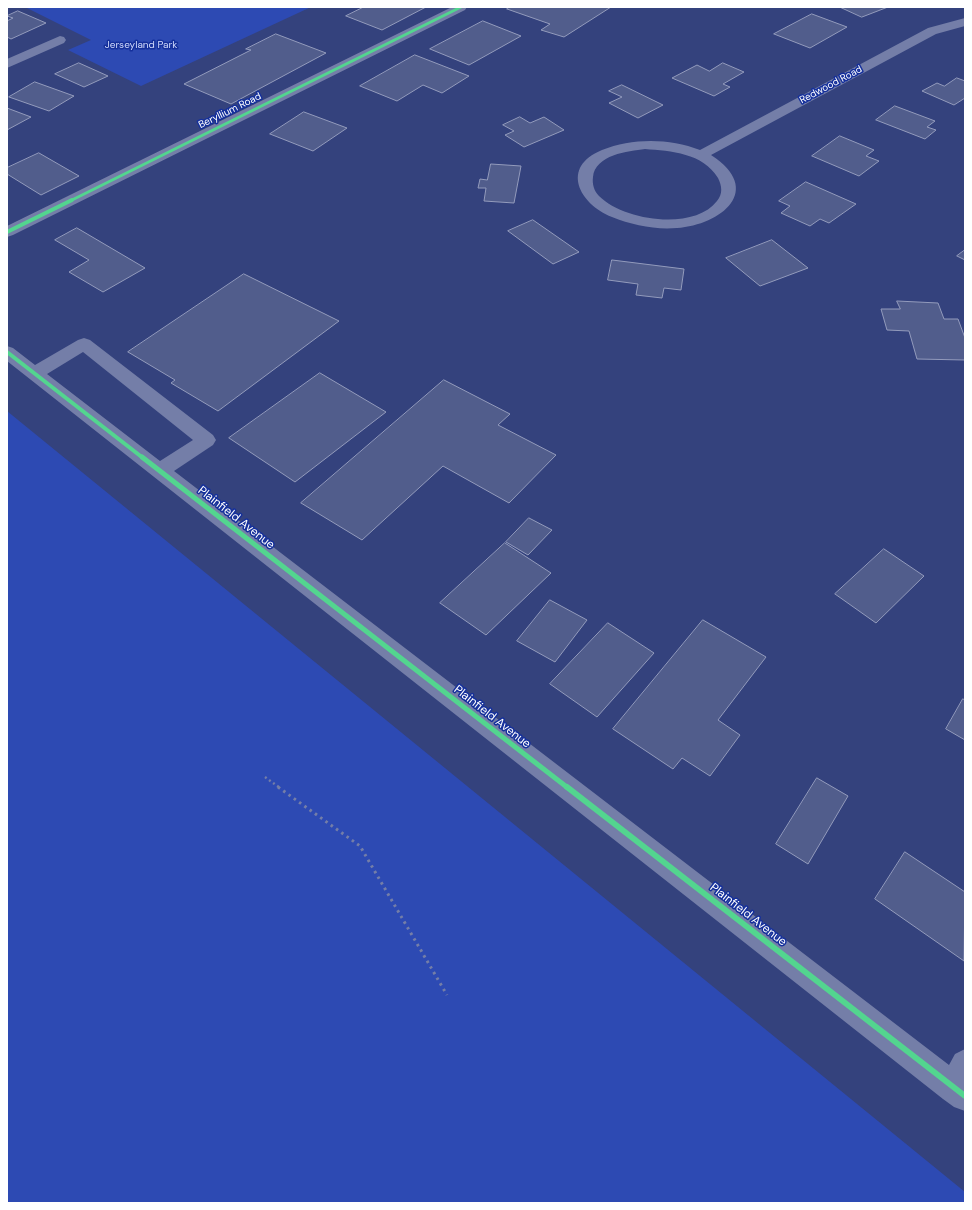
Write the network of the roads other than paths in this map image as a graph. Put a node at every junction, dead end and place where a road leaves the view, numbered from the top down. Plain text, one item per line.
1 (461, 7) edge
2 (965, 22) edge
3 (60, 40) dead end
4 (7, 64) edge
5 (701, 155) junction
6 (7, 232) edge
7 (7, 352) edge
8 (34, 373) junction
9 (159, 471) junction
10 (961, 1083) edge

1 - 6 street, Beryllium Road
2 - 5 street, Redwood Road
3 - 4 street
5 - 5 street
7 - 8 street, Plainfield Avenue
8 - 9 street, Plainfield Avenue
8 - 9 street
9 - 10 street, Plainfield Avenue

